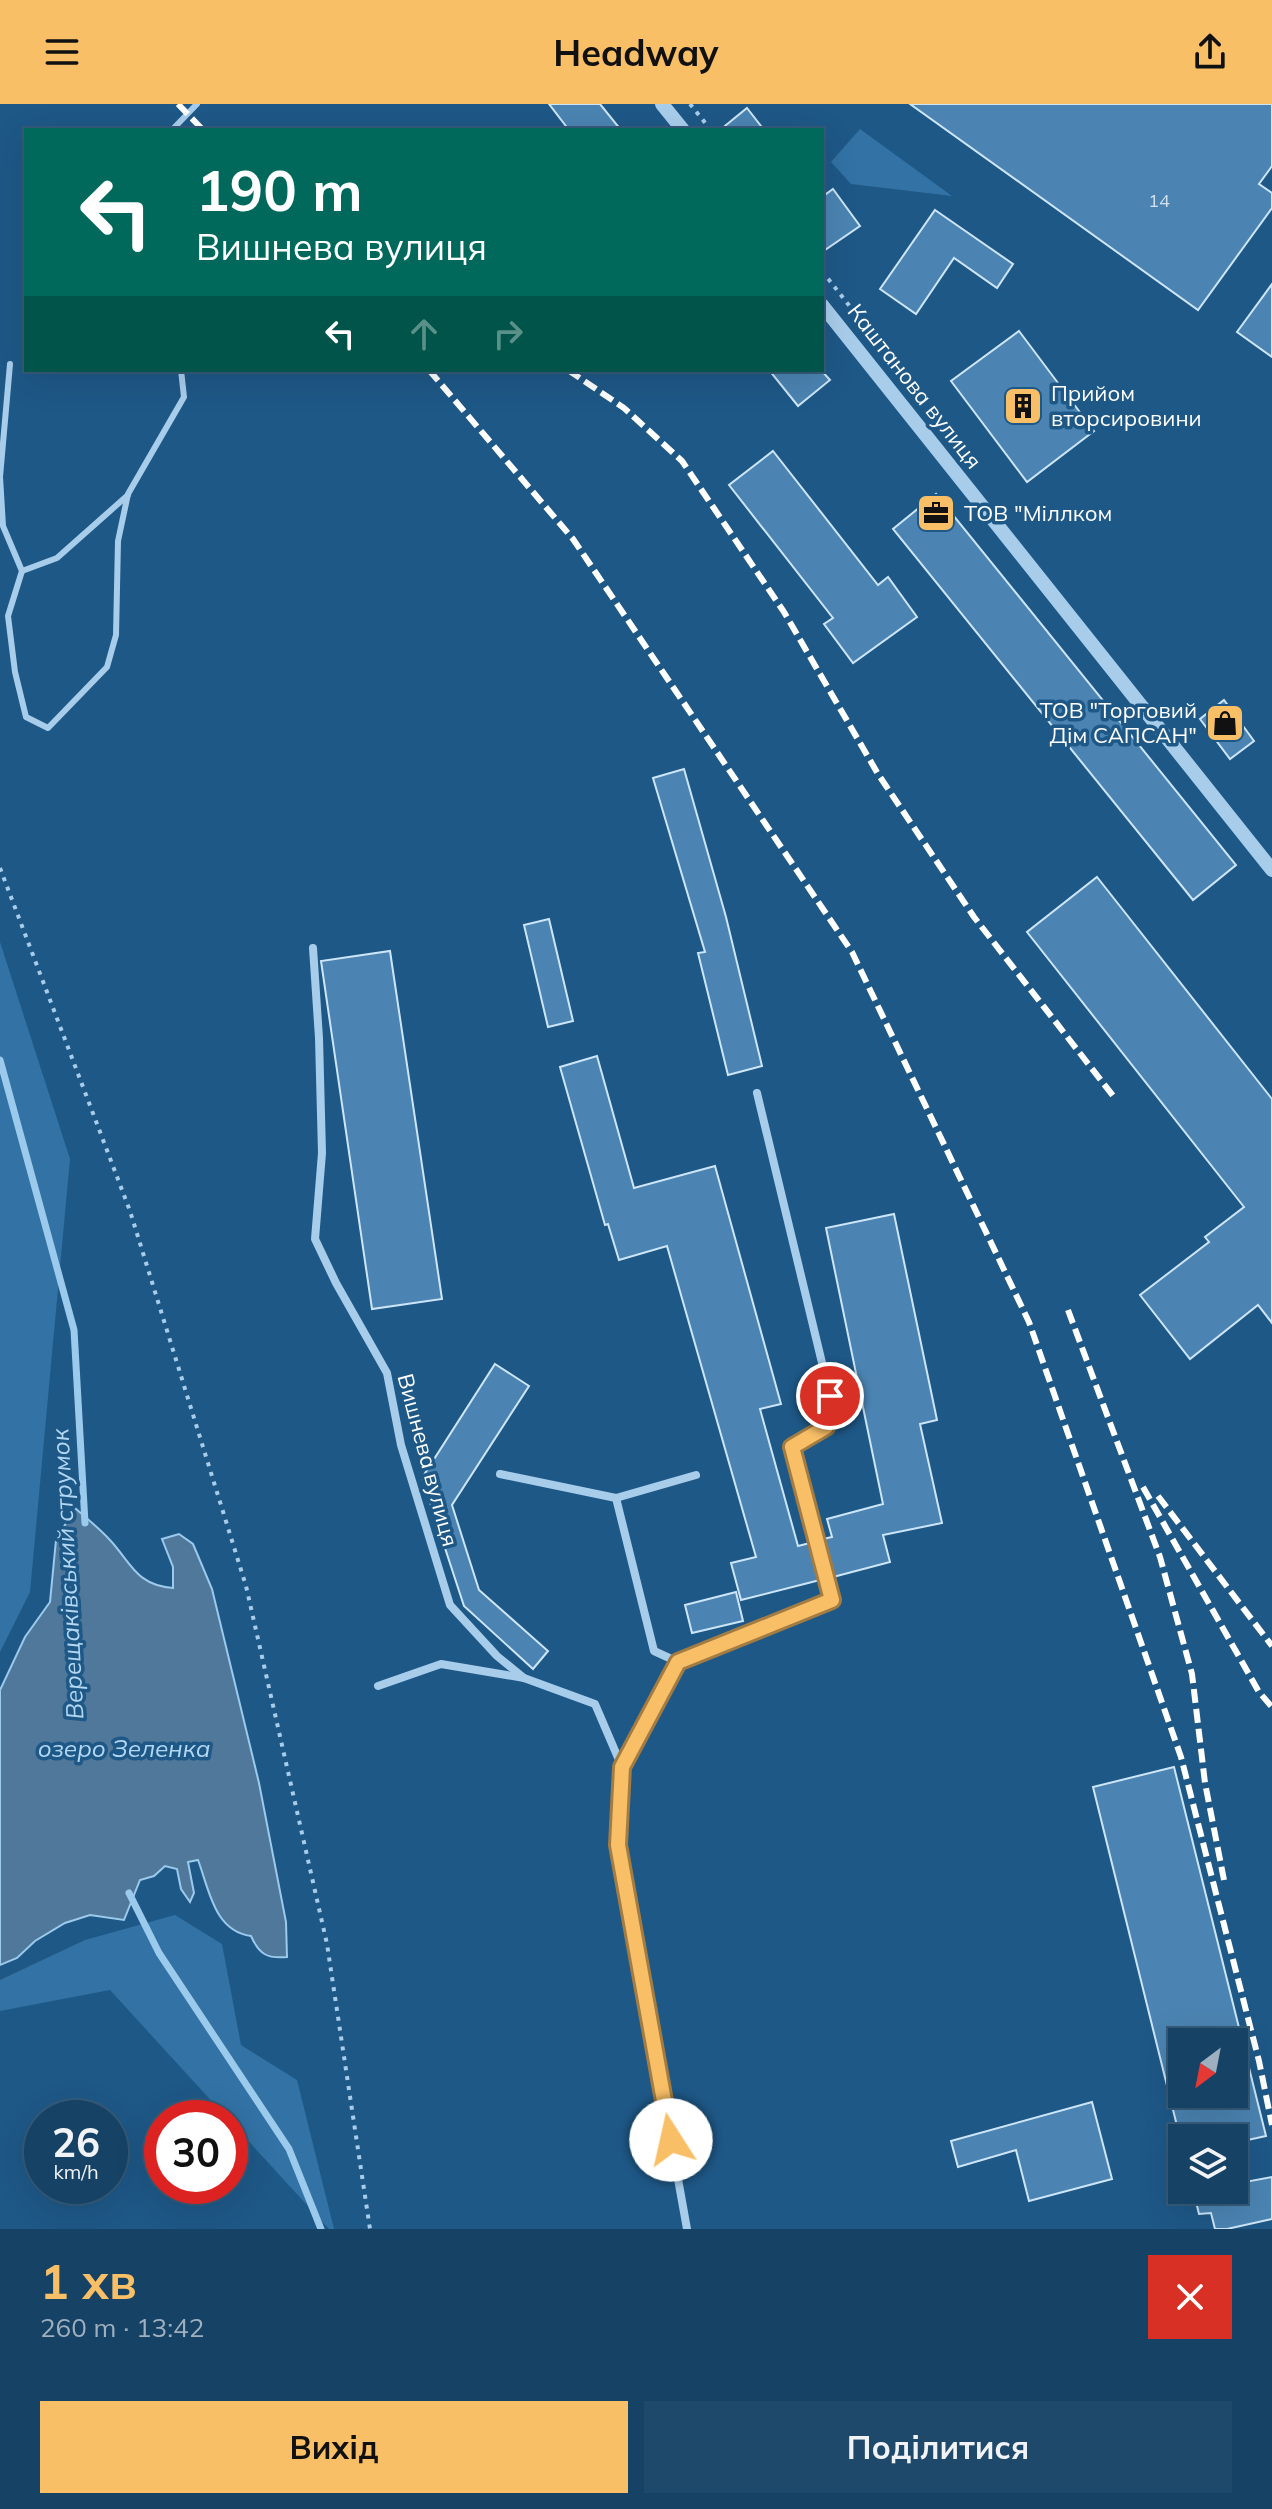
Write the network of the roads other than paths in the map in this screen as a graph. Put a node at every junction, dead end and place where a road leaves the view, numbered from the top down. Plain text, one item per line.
1 (197, 104) edge
2 (662, 104) edge
3 (174, 128) edge
4 (681, 128) edge
5 (824, 308) edge
6 (10, 364) dead end
7 (181, 372) edge
8 (128, 494) junction
9 (22, 571) junction
10 (1272, 870) edge
11 (313, 948) dead end
12 (757, 1093) dead end
13 (500, 1474) dead end
14 (696, 1475) dead end
15 (616, 1498) junction
16 (678, 1662) junction
17 (524, 1678) junction
18 (378, 1686) dead end
19 (622, 1767) junction
20 (687, 2229) edge

1 - 3 lane
2 - 4 street
5 - 10 street, Каштанова вулиця
6 - 9 lane
7 - 8 lane
8 - 9 lane
8 - 9 lane
11 - 17 street, Вишнева вулиця
12 - 16 street
13 - 15 street
14 - 15 street
15 - 16 street
16 - 19 street, Вишнева вулиця
17 - 18 street, Вишнева вулиця
17 - 19 street, Вишнева вулиця
19 - 20 street, Вишнева вулиця

